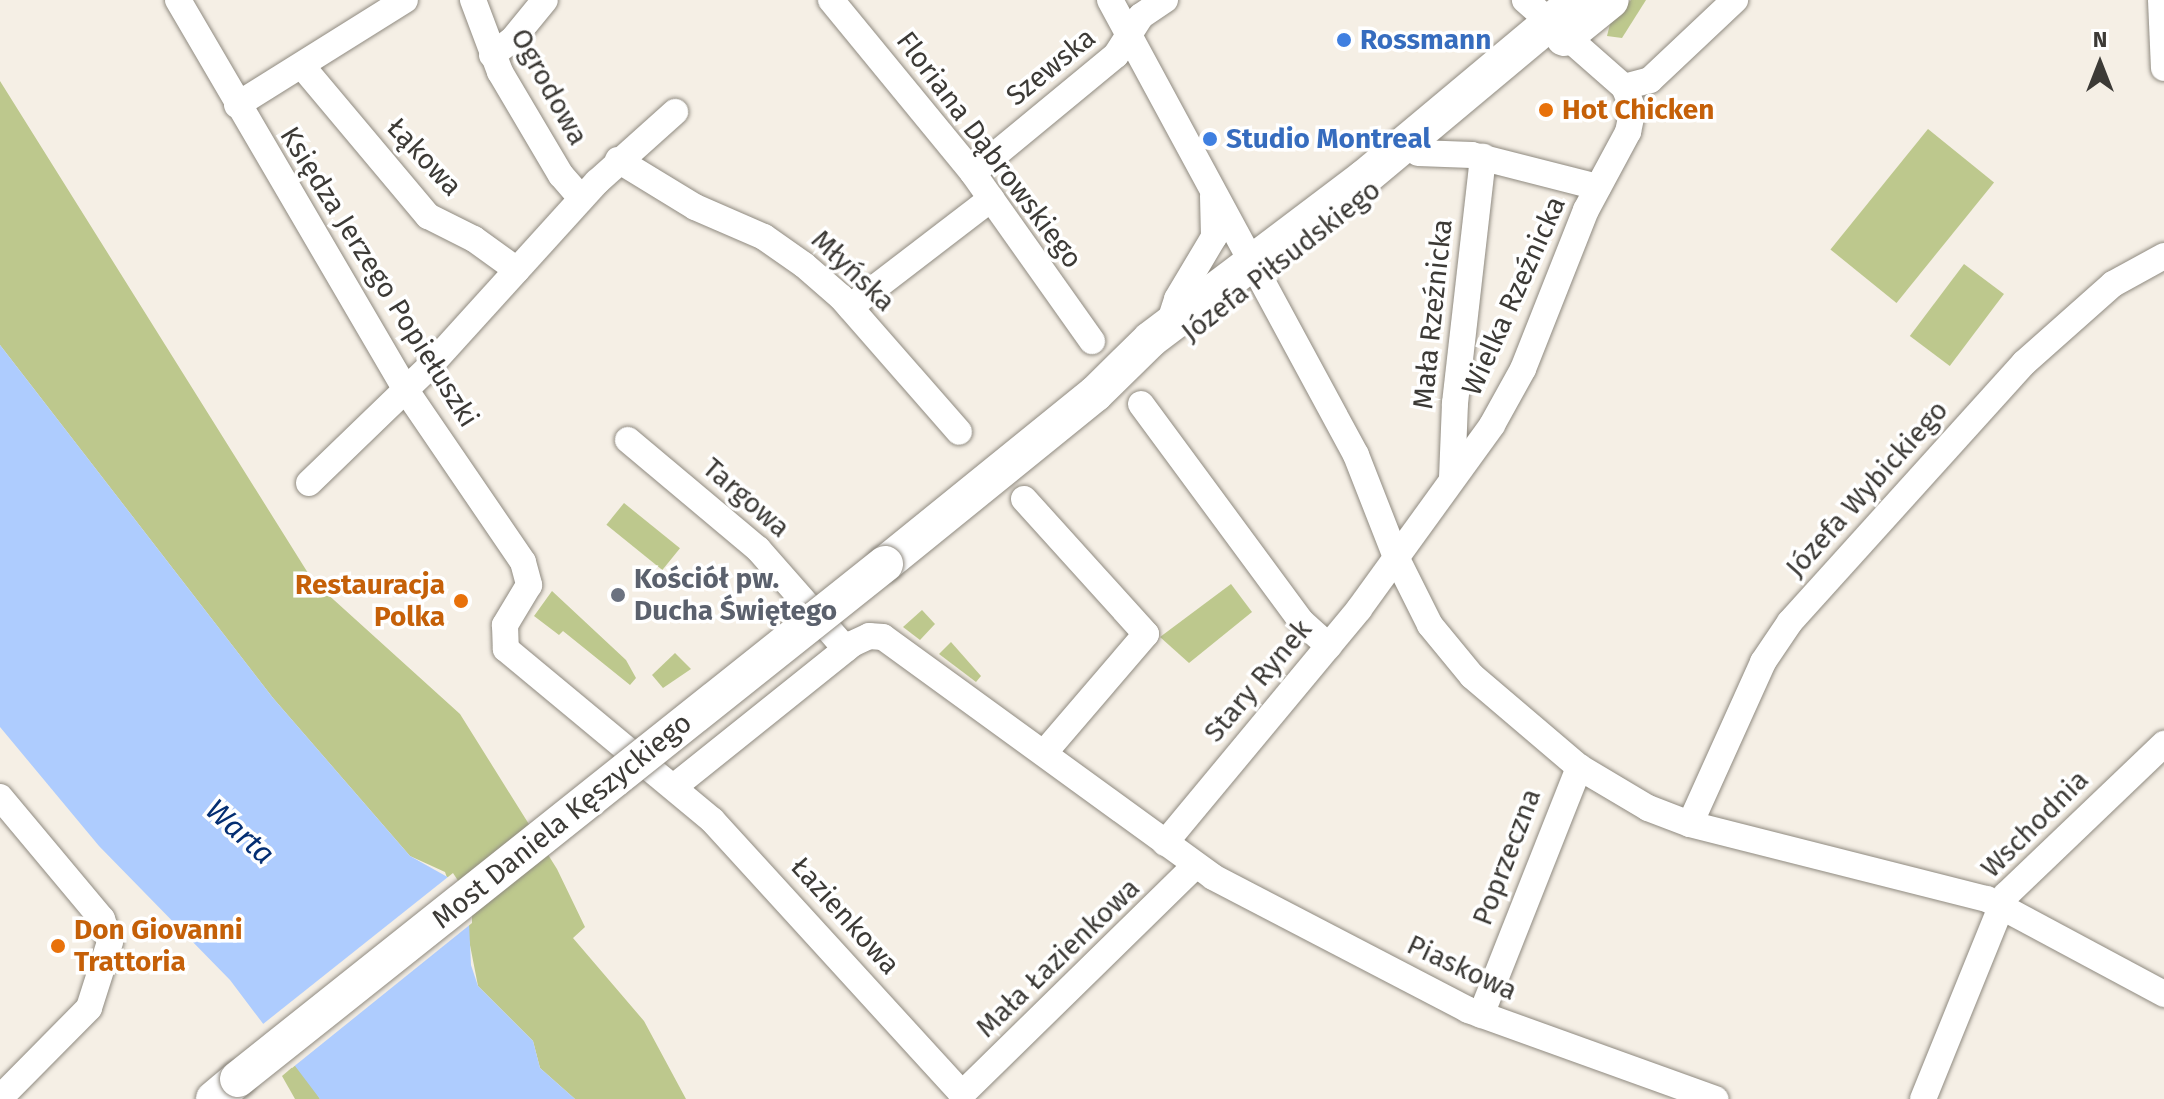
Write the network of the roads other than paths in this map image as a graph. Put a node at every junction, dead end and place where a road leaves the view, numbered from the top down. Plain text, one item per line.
1 (178, 0) edge
2 (405, 0) edge
3 (473, 0) edge
4 (545, 0) edge
5 (831, 0) edge
6 (1110, 0) edge
7 (1165, 0) edge
8 (1577, 0) edge
9 (1611, 0) edge
10 (1735, 0) edge
11 (2161, 0) edge
12 (1545, 21) edge
13 (1130, 40) junction
14 (492, 55) junction
15 (302, 66) junction
16 (2164, 68) edge
17 (1624, 87) junction
18 (237, 105) junction
19 (675, 112) dead end
20 (1418, 153) junction
21 (1483, 157) junction
22 (618, 160) junction
23 (973, 173) junction
24 (1598, 187) junction
25 (1213, 196) junction
26 (581, 198) junction
27 (991, 199) junction
28 (2164, 256) edge
29 (1255, 269) junction
30 (517, 270) junction
31 (850, 307) junction
32 (1169, 324) junction
33 (1092, 341) dead end
34 (405, 389) junction
35 (1095, 394) junction
36 (1141, 404) dead end
37 (959, 432) dead end
38 (628, 440) dead end
39 (1452, 478) junction
40 (309, 483) dead end
41 (1024, 499) dead end
42 (1396, 557) junction
43 (885, 564) joint
44 (529, 585) joint
45 (1329, 646) junction
46 (846, 649) junction
47 (2164, 744) edge
48 (1038, 748) junction
49 (1579, 767) junction
50 (675, 786) junction
51 (0, 797) edge
52 (1690, 824) junction
53 (1165, 843) junction
54 (1195, 866) junction
55 (2000, 905) junction
56 (2164, 994) edge
57 (1481, 1015) junction
58 (226, 1089) edge
59 (962, 1094) joint
60 (1703, 1097) edge
61 (0, 1098) edge
62 (1923, 1099) edge

1 - 18 street, Księdza Jerzego Popiełuszki
2 - 15 street
3 - 14 street, Ogrodowa
4 - 14 street
5 - 23 street, Floriana Dąbrowskiego
6 - 13 street
7 - 13 street, Szewska
8 - 12 street, Józefa Piłsudskiego
9 - 12 street, Józefa Piłsudskiego
10 - 17 street
11 - 16 street
12 - 17 street
12 - 20 street, Józefa Piłsudskiego
12 - 29 street, Józefa Piłsudskiego
13 - 23 street, Szewska
13 - 25 street
14 - 26 street, Ogrodowa
15 - 18 street
15 - 30 street, Łąkowa
17 - 24 street, Wielka Rzeźnicka
18 - 34 street, Księdza Jerzego Popiełuszki
19 - 22 street
20 - 21 street
20 - 29 street, Józefa Piłsudskiego
21 - 24 street
21 - 39 street, Mała Rzeźnicka
22 - 26 street
22 - 31 street, Młyńska
23 - 27 street, Floriana Dąbrowskiego
24 - 39 street, Wielka Rzeźnicka
25 - 29 street
25 - 32 street
26 - 30 street
27 - 31 street
27 - 33 street, Floriana Dąbrowskiego
28 - 52 street, Józefa Wybickiego
29 - 32 street, Józefa Piłsudskiego
29 - 35 street, Józefa Piłsudskiego
29 - 42 street
30 - 34 street
31 - 37 street, Młyńska
32 - 35 street, Józefa Piłsudskiego
34 - 40 street
34 - 44 street, Księdza Jerzego Popiełuszki
35 - 43 street, Józefa Piłsudskiego
36 - 45 street
38 - 46 street, Targowa
39 - 42 street, Wielka Rzeźnicka
41 - 48 street
42 - 45 street, Stary Rynek
42 - 49 street
43 - 58 street, Most Daniela Kęszyckiego, bridge
44 - 50 street, Łazienkowa
45 - 53 street, Stary Rynek
46 - 48 street
46 - 50 street
47 - 55 street, Wschodnia
48 - 53 street
49 - 52 street
49 - 57 street, Poprzeczna
50 - 59 street, Łazienkowa
51 - 61 street
52 - 55 street
53 - 54 street
54 - 57 street, Piaskowa
54 - 59 street, Mała Łazienkowa
55 - 56 street
55 - 62 street, Wschodnia
57 - 60 street, Piaskowa

